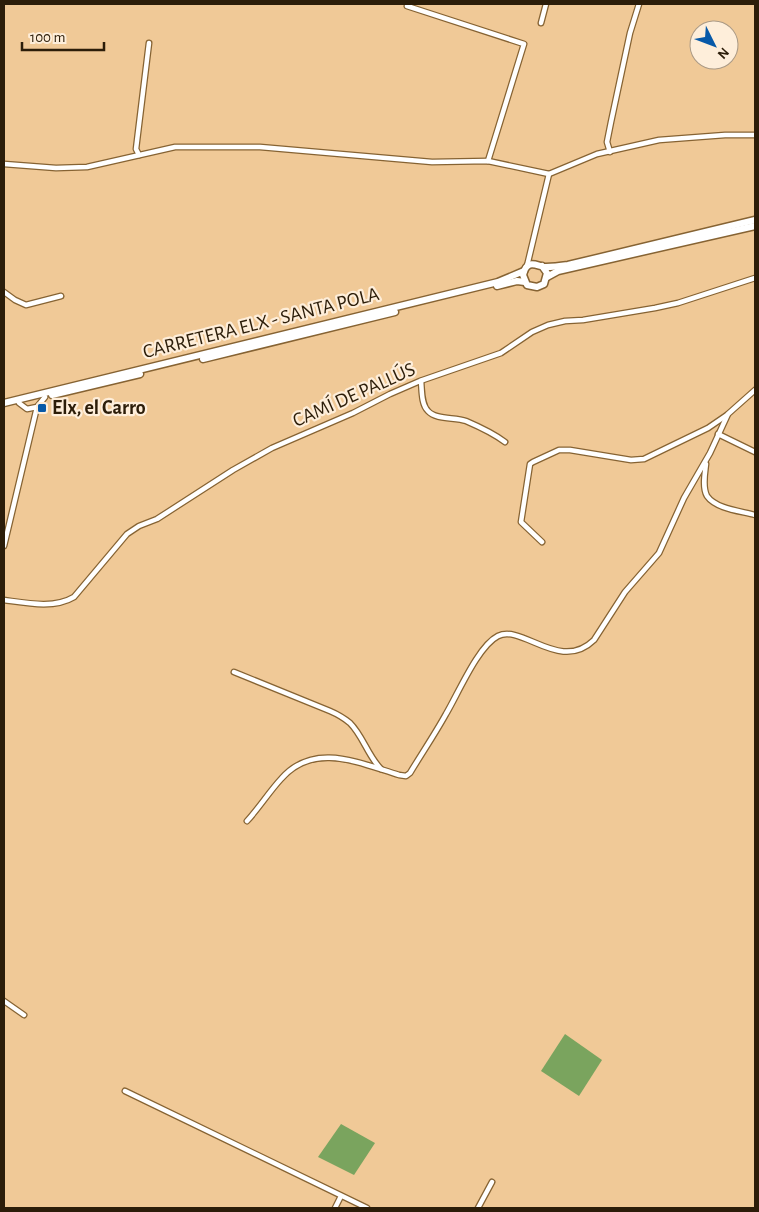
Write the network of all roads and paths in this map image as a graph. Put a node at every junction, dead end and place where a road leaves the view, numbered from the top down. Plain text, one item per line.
1 (546, 4) edge
2 (639, 4) edge
3 (407, 6) dead end
4 (541, 23) dead end
5 (149, 43) dead end
6 (755, 135) edge
7 (610, 152) junction
8 (139, 154) junction
9 (488, 161) junction
10 (4, 164) edge
11 (549, 174) junction
12 (755, 220) edge
13 (755, 226) edge
14 (532, 261) junction
15 (542, 266) junction
16 (526, 269) junction
17 (547, 277) junction
18 (755, 278) edge
19 (525, 282) junction
20 (4, 292) edge
21 (61, 296) dead end
22 (421, 381) junction
23 (755, 390) edge
24 (45, 397) junction
25 (4, 403) edge
26 (19, 403) junction
27 (4, 407) edge
28 (37, 407) junction
29 (728, 414) junction
30 (718, 434) junction
31 (505, 442) dead end
32 (755, 452) edge
33 (706, 460) junction
34 (755, 515) edge
35 (542, 542) dead end
36 (4, 546) edge
37 (4, 600) edge
38 (234, 672) dead end
39 (382, 770) junction
40 (247, 821) dead end
41 (4, 1001) edge
42 (24, 1015) dead end
43 (125, 1091) dead end
44 (492, 1182) dead end
45 (341, 1196) junction
46 (335, 1208) edge
47 (367, 1208) edge
48 (478, 1208) edge

1 - 4 street
2 - 7 street
3 - 9 street
5 - 8 street
6 - 7 street
7 - 11 street
8 - 9 street
8 - 10 street
9 - 11 street
11 - 14 street
12 - 15 main road
13 - 17 main road
14 - 15 main road
14 - 16 main road
15 - 17 main road
16 - 19 main road
16 - 25 main road, CARRETERA ELX - SANTA POLA
17 - 19 main road
18 - 22 street, CAMÍ DE PALLÚS
19 - 24 main road, CARRETERA ELX - SANTA POLA
20 - 21 street
22 - 31 street
22 - 37 street, CAMÍ DE PALLÚS
23 - 29 street
24 - 26 main road, CARRETERA ELX - SANTA POLA
24 - 28 street
26 - 27 main road, CARRETERA ELX - SANTA POLA
26 - 28 street
28 - 36 street
29 - 30 street
29 - 35 street
30 - 32 street
30 - 33 street
33 - 34 street
33 - 39 street
38 - 39 street
39 - 40 street
41 - 42 street
43 - 45 street
44 - 48 street
45 - 46 street
45 - 47 street

